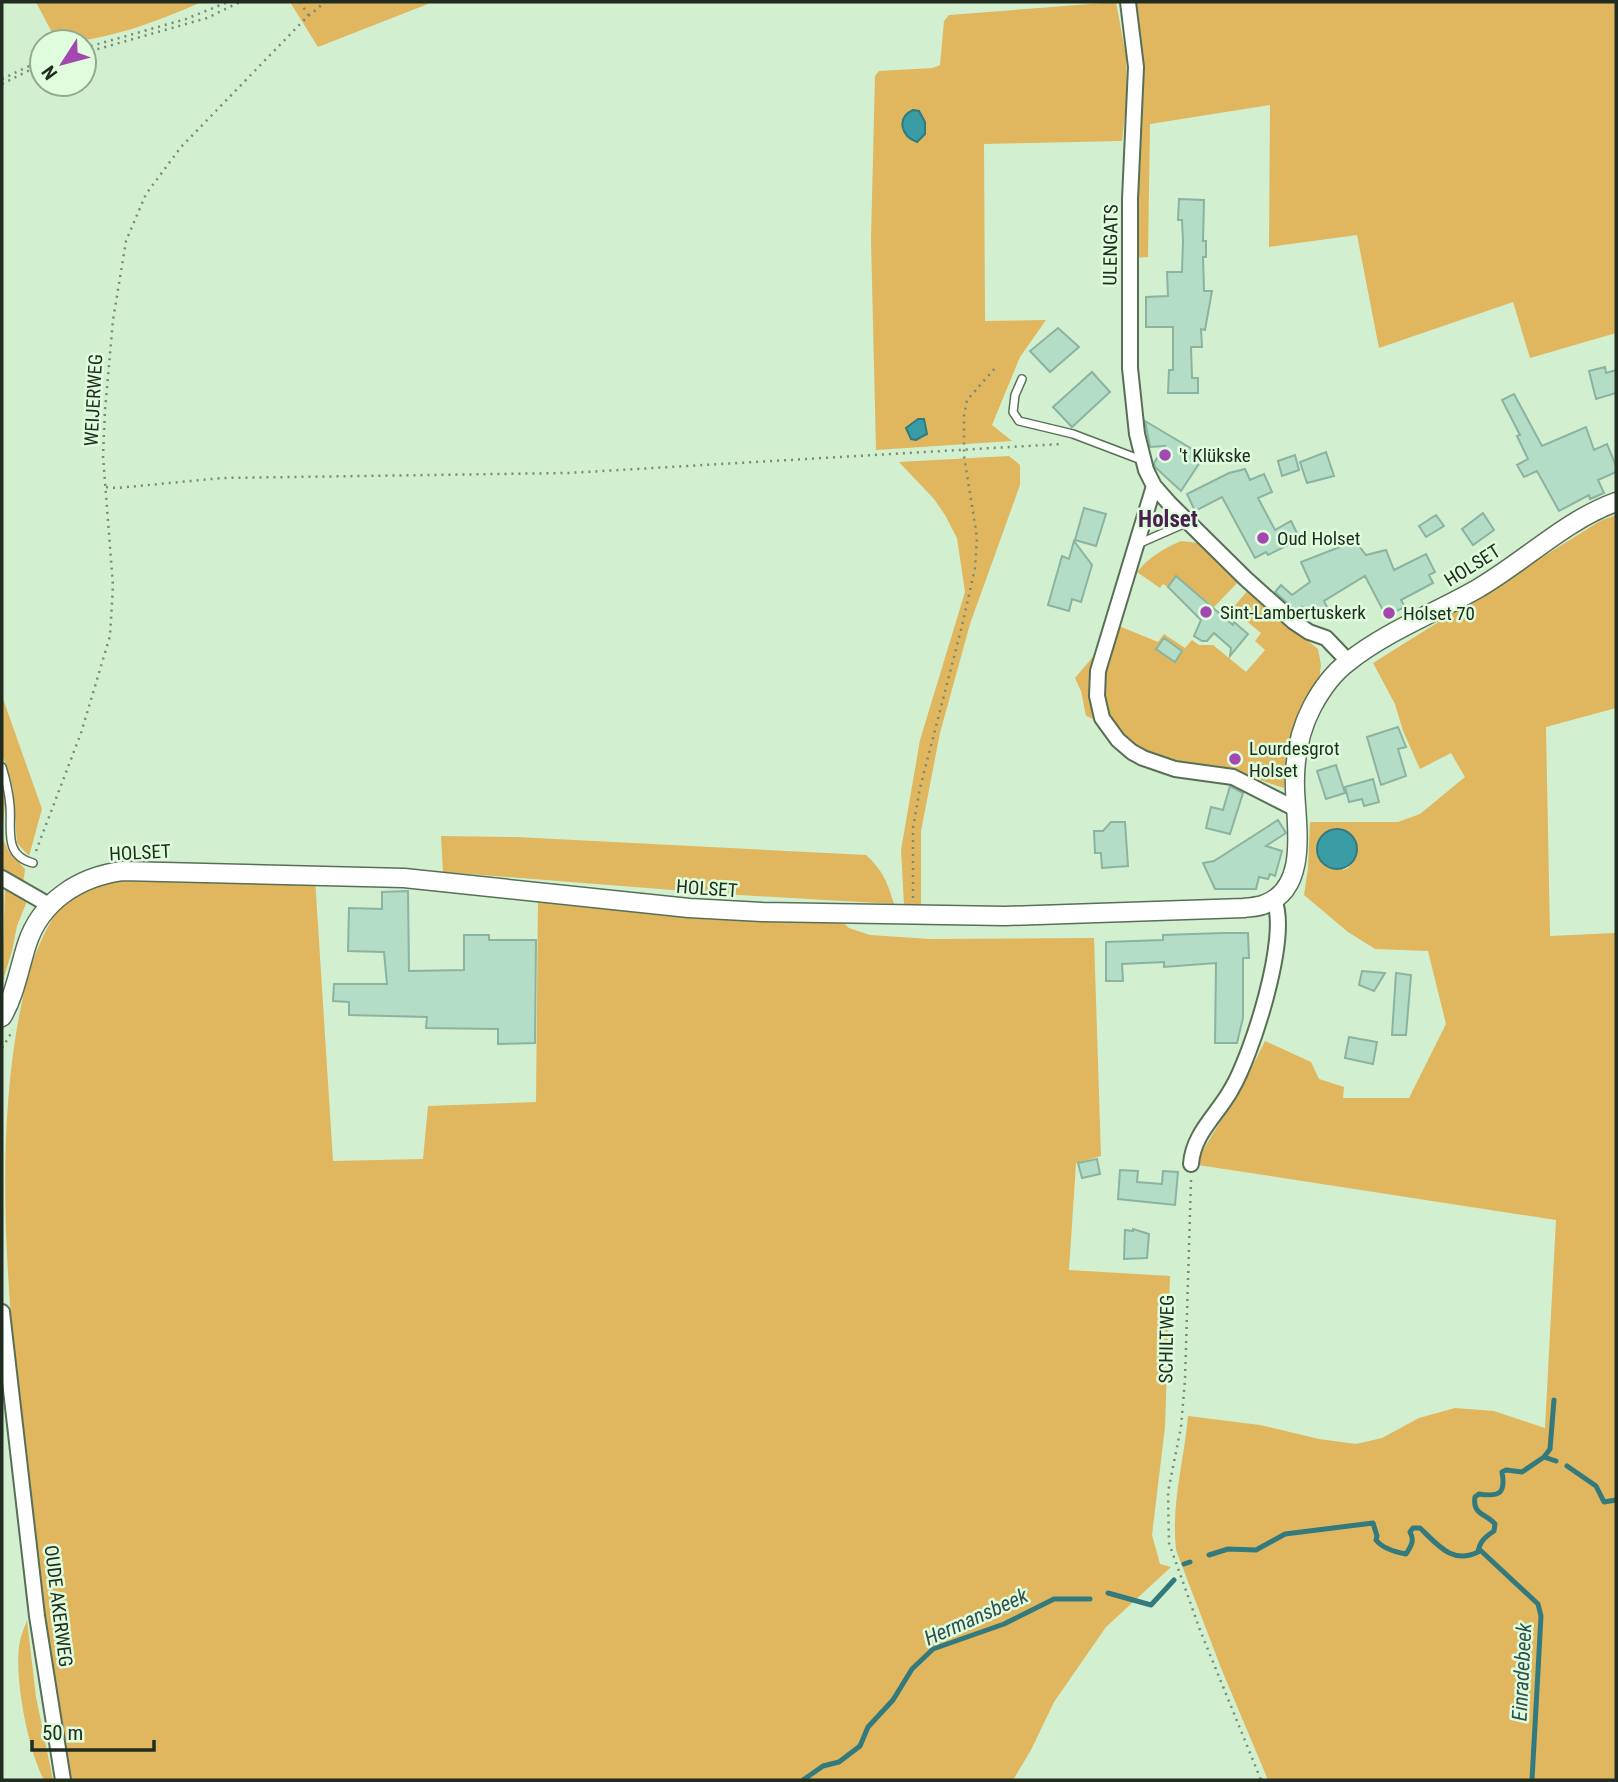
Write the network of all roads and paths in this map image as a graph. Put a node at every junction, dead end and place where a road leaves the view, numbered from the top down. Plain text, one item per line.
1 (228, 2) edge
2 (240, 2) edge
3 (300, 2) edge
4 (325, 2) edge
5 (1128, 2) edge
6 (309, 16) junction
7 (98, 46) edge
8 (98, 46) edge
9 (28, 69) edge
10 (2, 82) edge
11 (996, 367) dead end
12 (1021, 379) dead end
13 (1092, 442) junction
14 (964, 450) junction
15 (1143, 461) junction
16 (1154, 486) junction
17 (106, 487) junction
18 (1616, 502) edge
19 (1188, 522) junction
20 (1138, 544) junction
21 (1348, 661) junction
22 (2, 767) edge
23 (1296, 809) junction
24 (33, 863) joint
25 (2, 878) edge
26 (1274, 900) junction
27 (49, 905) junction
28 (914, 915) junction
29 (2, 1017) edge
30 (1191, 1164) joint
31 (2, 1312) edge
32 (63, 1780) edge
33 (1261, 1780) edge

1 - 7 path
2 - 8 path
3 - 6 path
4 - 6 path, WEIJERWEG
5 - 15 street, ULENGATS
6 - 17 path, WEIJERWEG
9 - 10 path
11 - 14 path
12 - 13 lane
13 - 14 path
13 - 15 lane
14 - 17 path
14 - 28 path
15 - 16 street, ULENGATS
16 - 19 street
16 - 20 street
17 - 24 path, WEIJERWEG
18 - 21 street, HOLSET
19 - 20 lane
19 - 21 street
20 - 23 street
21 - 23 street, HOLSET
22 - 24 lane
23 - 26 street, HOLSET
25 - 27 street
26 - 28 street, HOLSET
26 - 30 street
27 - 28 street, HOLSET
27 - 29 street
30 - 33 path, SCHILTWEG
31 - 32 street, OUDE AKERWEG

